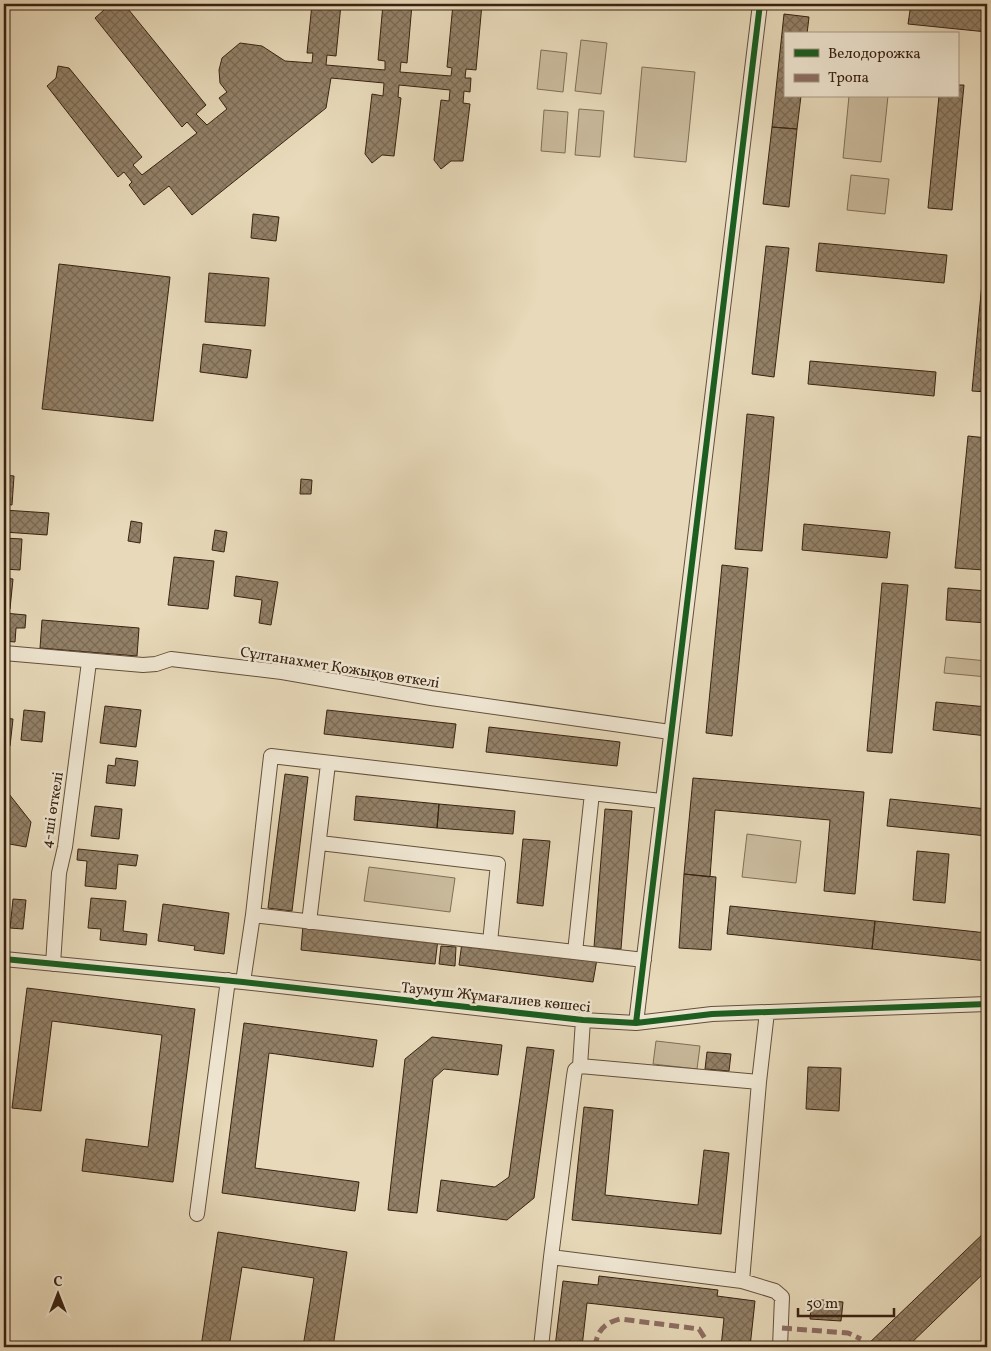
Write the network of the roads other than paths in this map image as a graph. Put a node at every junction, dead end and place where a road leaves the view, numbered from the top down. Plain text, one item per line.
1 (760, 4) edge
2 (4, 653) edge
3 (89, 662) junction
4 (670, 732) junction
5 (328, 764) junction
6 (592, 794) junction
7 (661, 802) junction
8 (320, 843) junction
9 (253, 915) junction
10 (310, 922) junction
11 (490, 942) junction
12 (575, 952) junction
13 (4, 959) edge
14 (644, 960) junction
15 (53, 964) junction
16 (228, 980) junction
17 (243, 982) junction
18 (987, 1004) edge
19 (767, 1012) junction
20 (583, 1020) junction
21 (636, 1023) junction
22 (580, 1066) junction
23 (759, 1082) junction
24 (197, 1214) dead end
25 (551, 1257) junction
26 (742, 1281) junction
27 (540, 1347) edge
28 (780, 1347) edge

1 - 4 street
2 - 3 street, Сұлтанахмет Қожықов өткелі
3 - 4 street, Сұлтанахмет Қожықов өткелі
3 - 15 street, 4-ші өткелі
4 - 7 street
5 - 6 street
5 - 8 street
5 - 9 street
6 - 7 street
6 - 12 street
7 - 14 street
8 - 10 street
8 - 11 street
9 - 10 street
9 - 17 street
10 - 11 street
11 - 12 street
12 - 14 street
13 - 15 street, Таумуш Жұмағалиев көшесі
14 - 21 street
15 - 16 street, Таумуш Жұмағалиев көшесі
16 - 17 street, Таумуш Жұмағалиев көшесі
16 - 24 street
17 - 20 street, Таумуш Жұмағалиев көшесі
18 - 19 street, Таумуш Жұмағалиев көшесі
19 - 21 street, Таумуш Жұмағалиев көшесі
19 - 23 street
20 - 21 street, Таумуш Жұмағалиев көшесі
20 - 22 street
22 - 23 street
22 - 25 street
23 - 26 street
25 - 26 street
25 - 27 street
26 - 28 street

